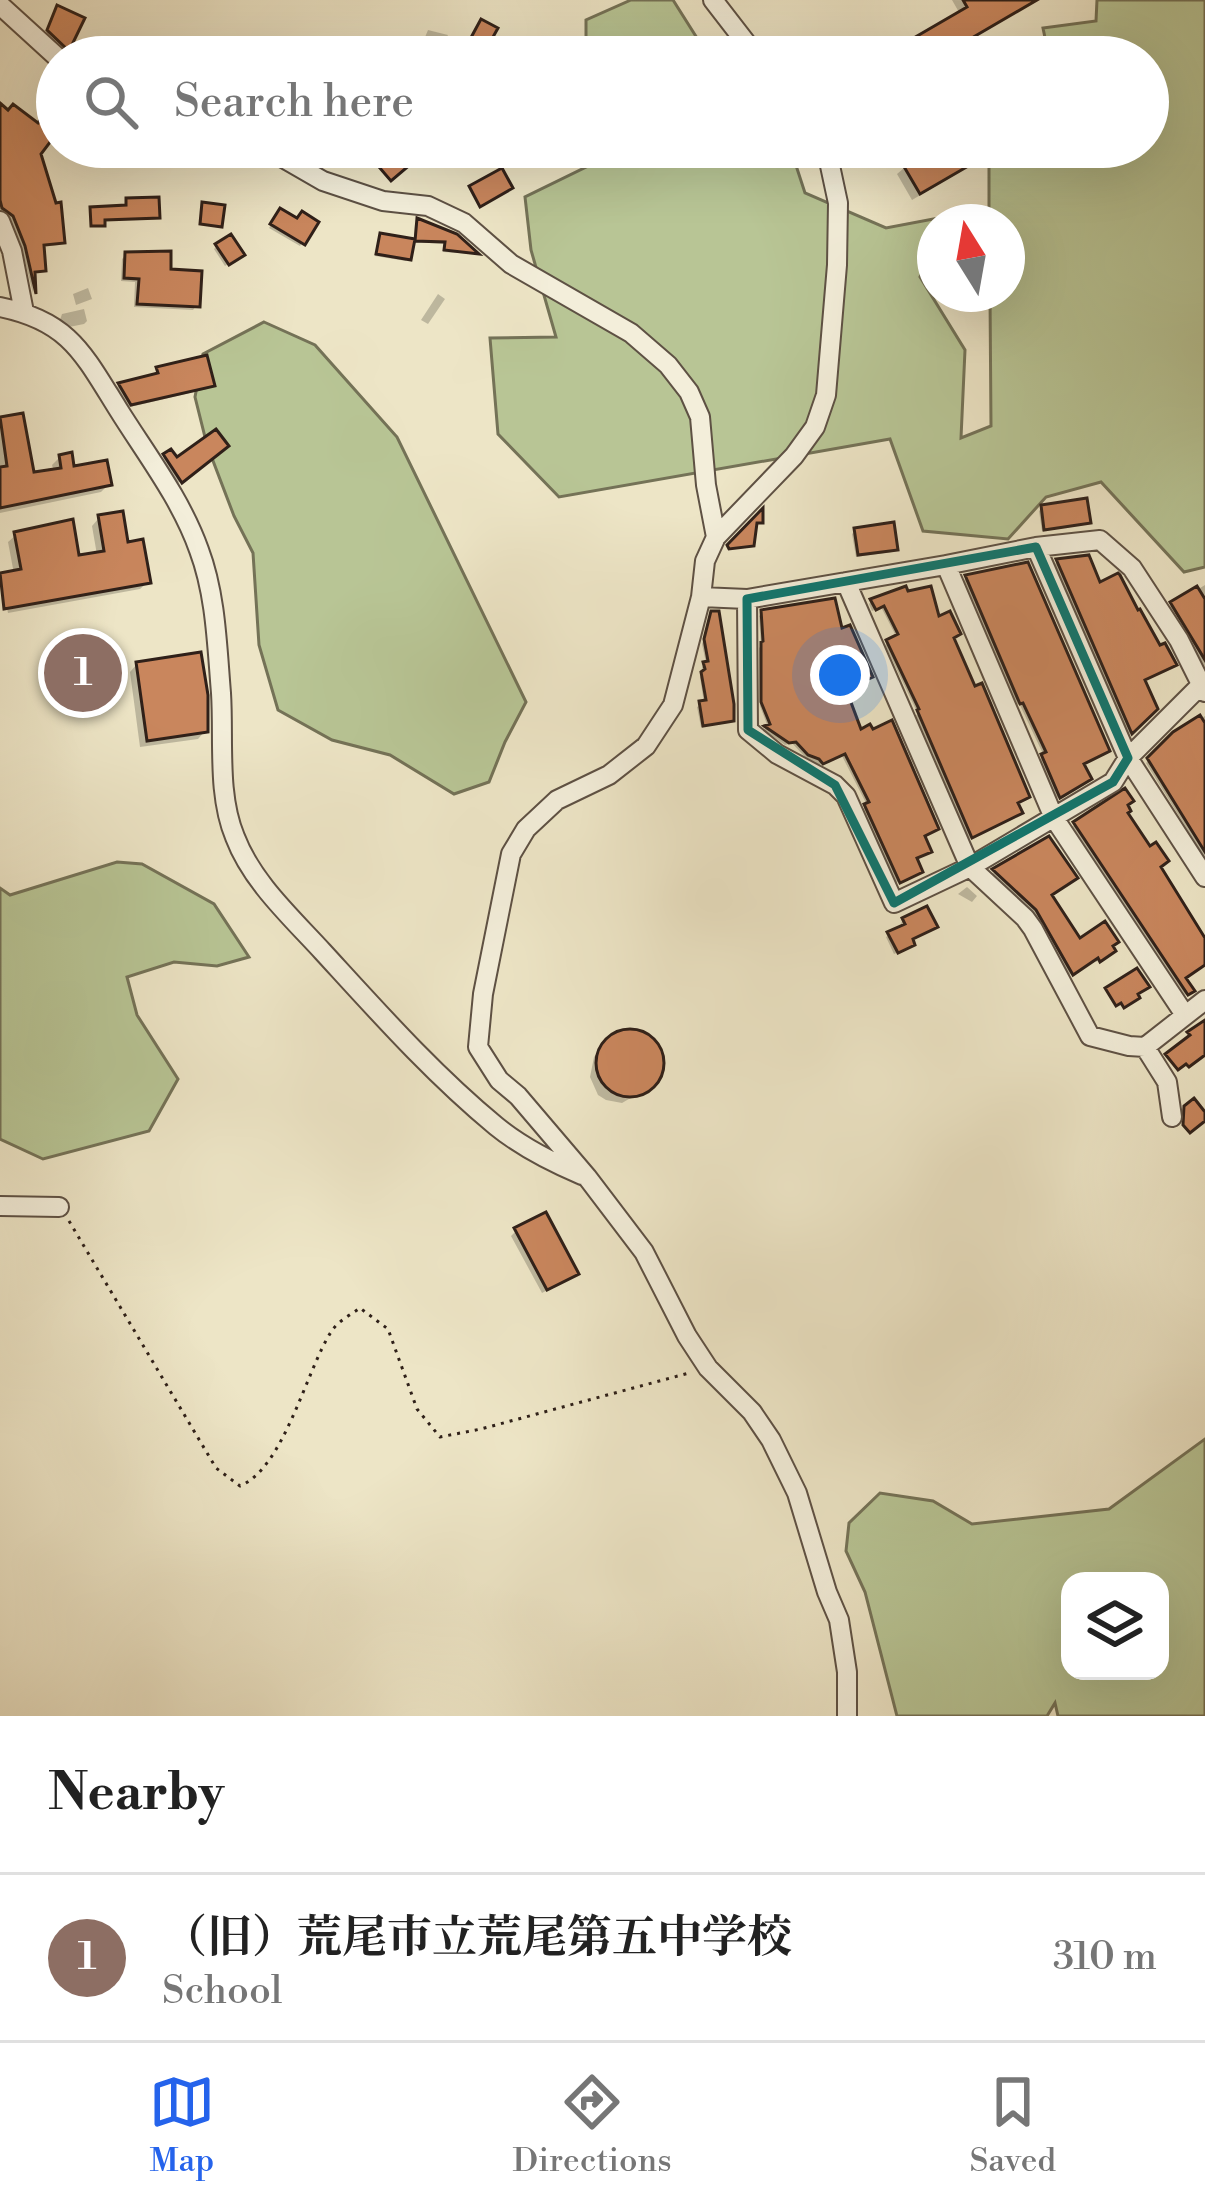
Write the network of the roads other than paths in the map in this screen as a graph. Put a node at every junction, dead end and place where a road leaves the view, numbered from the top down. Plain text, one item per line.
1 (713, 0) edge
2 (0, 5) edge
3 (741, 36) edge
4 (36, 38) edge
5 (300, 168) edge
6 (830, 168) edge
7 (0, 221) edge
8 (0, 307) edge
9 (24, 311) junction
10 (716, 537) junction
11 (1036, 547) junction
12 (946, 565) junction
13 (846, 582) junction
14 (701, 597) junction
15 (747, 599) junction
16 (1204, 686) edge
17 (1128, 758) junction
18 (1054, 818) junction
19 (970, 867) junction
20 (1205, 877) edge
21 (1205, 1000) edge
22 (1185, 1015) junction
23 (1144, 1047) junction
24 (1172, 1117) dead end
25 (587, 1177) junction
26 (0, 1206) edge
27 (59, 1208) road end
28 (847, 1716) edge

1 - 3 street
2 - 4 street
5 - 10 street
6 - 10 street
7 - 9 street
8 - 9 street
9 - 25 street
10 - 14 street
11 - 12 street
11 - 16 street
11 - 17 street
12 - 13 street
12 - 18 street
13 - 15 street
13 - 19 street
14 - 15 street
14 - 25 street
15 - 19 street
16 - 17 street
17 - 18 street
17 - 20 street
18 - 19 street
18 - 22 street
19 - 23 street
21 - 22 street
22 - 23 street
23 - 24 street
25 - 28 street
26 - 27 street

